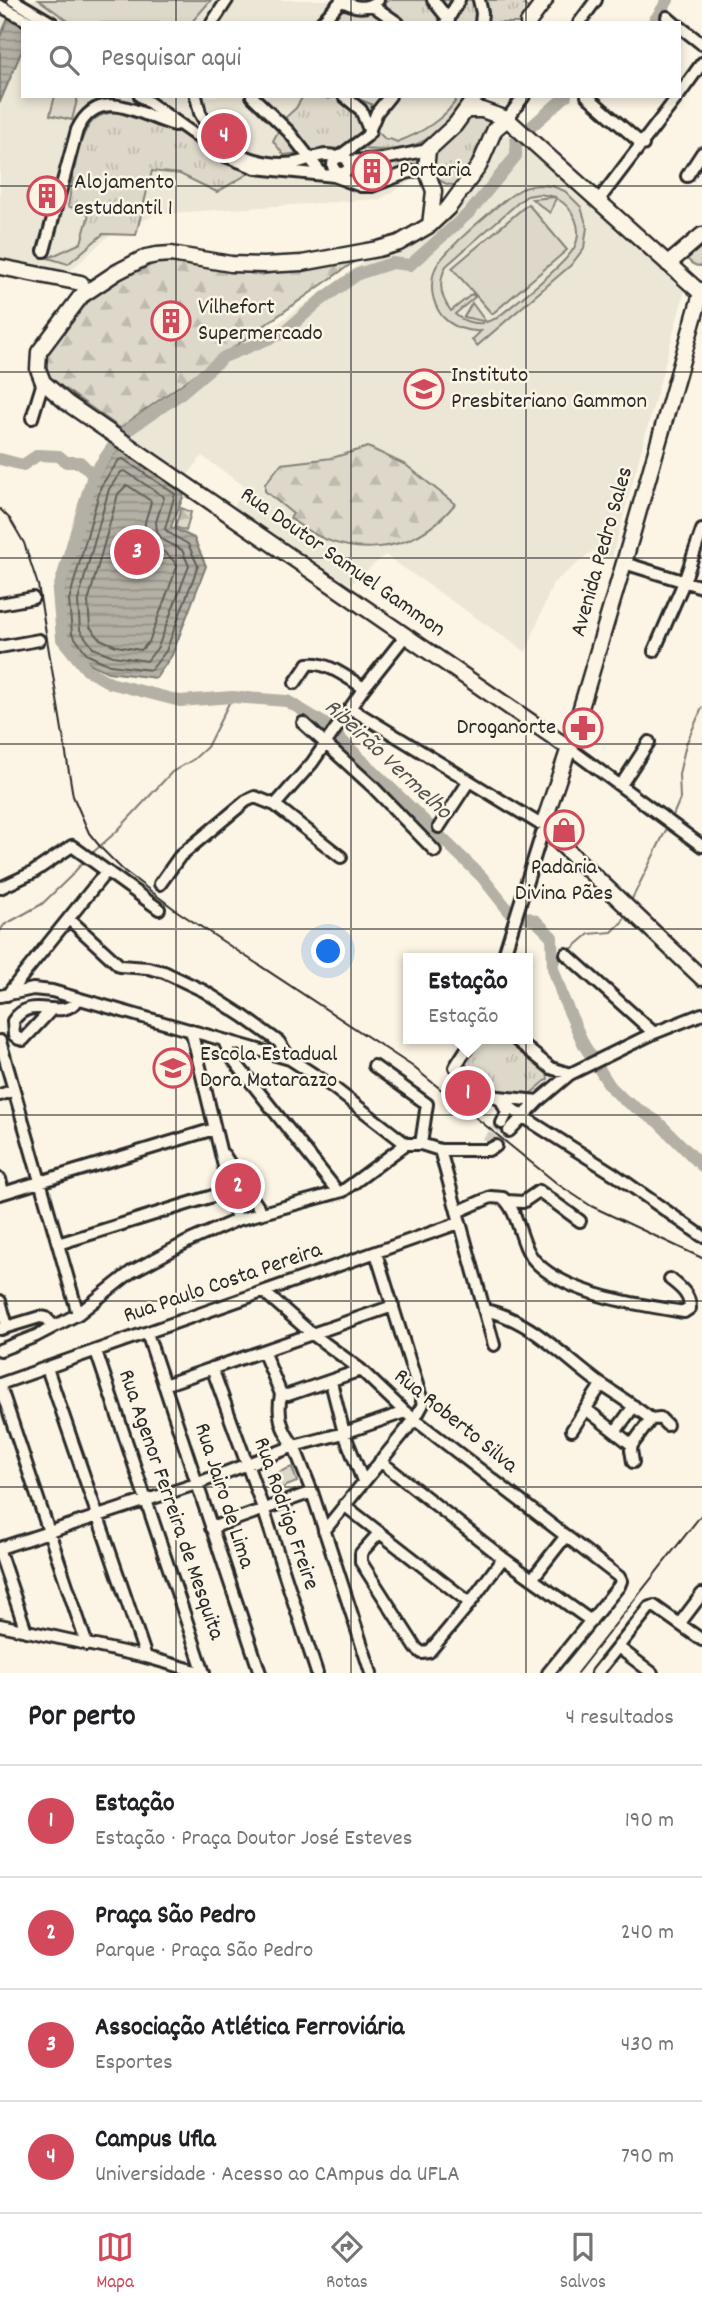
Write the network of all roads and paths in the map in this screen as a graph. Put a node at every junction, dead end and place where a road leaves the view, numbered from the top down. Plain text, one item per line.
1 (13, 0) edge
2 (228, 0) edge
3 (341, 0) edge
4 (433, 0) edge
5 (459, 0) edge
6 (479, 0) edge
7 (544, 0) edge
8 (596, 0) edge
9 (375, 2) edge
10 (0, 6) edge
11 (28, 21) edge
12 (49, 21) edge
13 (214, 21) edge
14 (323, 21) edge
15 (396, 21) edge
16 (446, 21) edge
17 (448, 21) edge
18 (481, 21) edge
19 (529, 21) edge
20 (580, 21) edge
21 (681, 28) edge
22 (702, 44) edge
23 (702, 63) edge
24 (698, 78) edge
25 (681, 94) edge
26 (196, 98) edge
27 (255, 98) edge
28 (346, 98) edge
29 (388, 98) edge
30 (515, 98) edge
31 (589, 98) edge
32 (678, 98) edge
33 (148, 99) edge
34 (481, 106) edge
35 (361, 110) junction
36 (138, 111) junction
37 (377, 113) junction
38 (181, 126) junction
39 (370, 132) junction
40 (218, 144) junction
41 (643, 145) junction
42 (428, 150) junction
43 (702, 153) edge
44 (311, 157) junction
45 (342, 158) junction
46 (426, 169) junction
47 (331, 174) junction
48 (687, 176) dead end
49 (434, 191) junction
50 (461, 193) junction
51 (598, 201) junction
52 (430, 225) junction
53 (702, 235) edge
54 (44, 251) dead end
55 (668, 264) junction
56 (0, 267) edge
57 (87, 287) junction
58 (701, 293) edge
59 (43, 383) junction
60 (32, 418) dead end
61 (702, 530) edge
62 (624, 563) junction
63 (684, 582) junction
64 (702, 587) edge
65 (33, 598) dead end
66 (0, 604) edge
67 (406, 635) junction
68 (39, 640) dead end
69 (0, 647) edge
70 (654, 652) dead end
71 (295, 683) dead end
72 (364, 688) junction
73 (350, 708) junction
74 (303, 723) dead end
75 (328, 742) junction
76 (649, 742) dead end
77 (569, 748) junction
78 (469, 781) junction
79 (621, 785) junction
80 (275, 805) junction
81 (439, 827) dead end
82 (543, 827) junction
83 (702, 845) edge
84 (436, 851) dead end
85 (341, 857) dead end
86 (106, 872) junction
87 (160, 884) dead end
88 (0, 888) edge
89 (159, 909) dead end
90 (69, 919) junction
91 (505, 953) edge
92 (566, 954) dead end
93 (702, 978) edge
94 (4, 996) edge
95 (79, 999) junction
96 (52, 1009) dead end
97 (702, 1014) edge
98 (191, 1030) junction
99 (654, 1033) junction
100 (0, 1041) edge
101 (224, 1041) junction
102 (470, 1044) edge
103 (520, 1044) edge
104 (290, 1059) junction
105 (374, 1066) dead end
106 (551, 1068) junction
107 (575, 1072) junction
108 (553, 1088) junction
109 (14, 1090) junction
110 (0, 1095) edge
111 (496, 1096) junction
112 (538, 1101) junction
113 (522, 1116) junction
114 (214, 1129) junction
115 (421, 1143) junction
116 (406, 1144) junction
117 (488, 1146) tunnel mouth
118 (220, 1150) junction
119 (440, 1150) junction
120 (0, 1178) edge
121 (40, 1181) junction
122 (229, 1191) junction
123 (338, 1192) junction
124 (2, 1194) edge
125 (507, 1201) junction
126 (262, 1213) junction
127 (458, 1217) junction
128 (237, 1220) junction
129 (580, 1221) dead end
130 (702, 1236) edge
131 (58, 1244) junction
132 (376, 1253) junction
133 (670, 1279) dead end
134 (264, 1292) junction
135 (0, 1300) edge
136 (393, 1306) junction
137 (484, 1310) junction
138 (78, 1314) junction
139 (54, 1326) junction
140 (4, 1328) edge
141 (146, 1333) junction
142 (311, 1333) junction
143 (494, 1345) dead end
144 (0, 1350) edge
145 (96, 1351) junction
146 (263, 1351) junction
147 (47, 1368) junction
148 (212, 1368) junction
149 (361, 1370) junction
150 (331, 1382) junction
151 (0, 1385) edge
152 (164, 1385) junction
153 (601, 1385) junction
154 (281, 1394) junction
155 (634, 1406) junction
156 (586, 1410) junction
157 (410, 1416) junction
158 (652, 1419) junction
159 (667, 1425) dead end
160 (572, 1430) dead end
161 (615, 1432) junction
162 (344, 1433) junction
163 (632, 1445) junction
164 (294, 1446) junction
165 (380, 1461) junction
166 (633, 1462) dead end
167 (247, 1464) junction
168 (363, 1481) junction
169 (196, 1484) junction
170 (312, 1492) junction
171 (147, 1500) junction
172 (344, 1505) junction
173 (264, 1511) junction
174 (99, 1516) junction
175 (211, 1528) junction
176 (324, 1531) junction
177 (49, 1532) junction
178 (379, 1534) junction
179 (565, 1536) junction
180 (0, 1548) edge
181 (0, 1554) edge
182 (503, 1558) junction
183 (532, 1579) junction
184 (702, 1594) edge
185 (470, 1604) junction
186 (591, 1621) junction
187 (680, 1623) junction
188 (0, 1625) edge
189 (26, 1631) junction
190 (702, 1640) edge
191 (87, 1645) junction
192 (618, 1647) junction
193 (146, 1657) junction
194 (204, 1673) edge
195 (260, 1673) edge
196 (317, 1673) edge
197 (371, 1673) edge
198 (548, 1673) edge
199 (597, 1673) edge
200 (652, 1673) edge

1 - 12 street
2 - 13 street
3 - 9 street
3 - 14 street
4 - 16 street
5 - 17 street
6 - 18 street
7 - 19 main road
8 - 20 street
9 - 15 street
10 - 11 street
21 - 22 street
23 - 24 street
24 - 25 street
26 - 40 street
27 - 44 street
28 - 35 street
29 - 37 street
30 - 34 street
31 - 41 street
32 - 41 street
33 - 36 street
33 - 38 street
33 - 40 street
34 - 42 main road
34 - 50 main road
34 - 51 main road
35 - 37 street
35 - 39 street
36 - 38 street
36 - 54 street
37 - 39 street
38 - 47 street
39 - 45 street
40 - 44 street
41 - 51 street
42 - 45 street
42 - 46 main road
43 - 48 street
44 - 45 street
44 - 47 street
45 - 47 street
46 - 47 street
46 - 49 main road
49 - 50 main road
49 - 52 main road
50 - 52 main road
51 - 55 main road
52 - 57 main road
53 - 55 main road
55 - 58 main road
56 - 57 main road
57 - 59 main road
58 - 62 main road, Avenida Pedro Sales
59 - 60 street
59 - 67 main road, Rua Doutor Samuel Gammon
61 - 63 street
62 - 63 street
62 - 77 main road, Avenida Pedro Sales
63 - 64 street
63 - 70 street
65 - 66 street
67 - 72 street
67 - 77 main road, Rua Doutor Samuel Gammon
68 - 69 street
71 - 72 street
72 - 73 street
73 - 75 street
73 - 78 street
74 - 75 street
75 - 80 street
75 - 84 street
76 - 79 street
77 - 79 street, Rua Doutor Samuel Gammon
77 - 82 main road, Avenida Pedro Sales
78 - 81 street
78 - 82 street
79 - 83 street, Rua Doutor Samuel Gammon
80 - 85 street
80 - 87 street
82 - 91 street, Avenida Pedro Sales
82 - 93 main road
86 - 88 street
86 - 89 street
86 - 90 street
90 - 94 street
90 - 104 street
92 - 99 street
94 - 95 street
95 - 96 street
95 - 98 street
97 - 99 street
98 - 101 street
98 - 114 street
99 - 107 street
100 - 109 street
101 - 104 street
101 - 123 street
102 - 111 street
103 - 106 street
104 - 116 street
105 - 115 street
106 - 107 street
106 - 108 street
107 - 108 street
108 - 112 street
109 - 110 street
109 - 121 street
111 - 112 street
111 - 113 street
111 - 113 street
112 - 113 street
113 - 130 street
114 - 118 street
114 - 121 street
115 - 116 street
115 - 119 street
116 - 123 street
117 - 119 street
118 - 122 street
118 - 126 street
119 - 127 street
120 - 124 street
121 - 124 street
121 - 131 street
122 - 128 street
122 - 131 street
123 - 126 street
125 - 127 street, Rua Paulo Costa Pereira
125 - 129 street, Rua Paulo Costa Pereira
125 - 133 street
126 - 128 street
127 - 132 street, Rua Paulo Costa Pereira
127 - 137 street
128 - 138 street
131 - 138 street
132 - 134 street, Rua Paulo Costa Pereira
132 - 136 street
134 - 141 street, Rua Paulo Costa Pereira
134 - 142 street, Rua Roberto Silva
135 - 140 street
136 - 142 street
136 - 157 street
137 - 143 street
137 - 153 street
138 - 139 street
139 - 140 street
139 - 144 street
141 - 145 street, Rua Paulo Costa Pereira
141 - 152 street, Rua Jairo de Lima
142 - 146 street
142 - 149 street, Rua Roberto Silva
145 - 147 street, Rua Paulo Costa Pereira
145 - 171 street, Rua Agenor Ferreira de Mesquita
146 - 148 street
146 - 154 street
147 - 151 street, Rua Paulo Costa Pereira
147 - 174 street
148 - 152 street
148 - 167 street, Rua Rodrigo Freire
149 - 150 street
149 - 157 street, Rua Roberto Silva
150 - 154 street
150 - 162 street
151 - 177 street
152 - 169 street, Rua Jairo de Lima
153 - 155 street
153 - 156 street
154 - 164 street
155 - 158 street
155 - 161 street
156 - 160 street
156 - 161 street
157 - 162 street
157 - 165 street
157 - 179 street, Rua Roberto Silva
158 - 159 street
158 - 163 street
161 - 163 street
162 - 164 street
162 - 168 street
163 - 166 street
164 - 167 street
164 - 170 street
165 - 168 street
165 - 182 street
167 - 169 street
167 - 173 street, Rua Rodrigo Freire
168 - 172 street
169 - 171 street
169 - 175 street, Rua Jairo de Lima
170 - 173 street
170 - 176 street
171 - 174 street
171 - 194 street, Rua Agenor Ferreira de Mesquita
172 - 176 street
172 - 178 street
173 - 175 street
173 - 196 street, Rua Rodrigo Freire
174 - 177 street
174 - 193 street
175 - 195 street, Rua Jairo de Lima
176 - 197 street
177 - 180 street
177 - 191 street
178 - 185 street
178 - 185 street
179 - 183 street
179 - 186 street, Rua Roberto Silva
181 - 189 street
182 - 183 street
182 - 185 street
183 - 186 street
184 - 187 street
186 - 198 street
187 - 190 street
187 - 192 street
188 - 189 street
189 - 191 street
191 - 193 street
192 - 199 street
192 - 200 street
193 - 194 street

